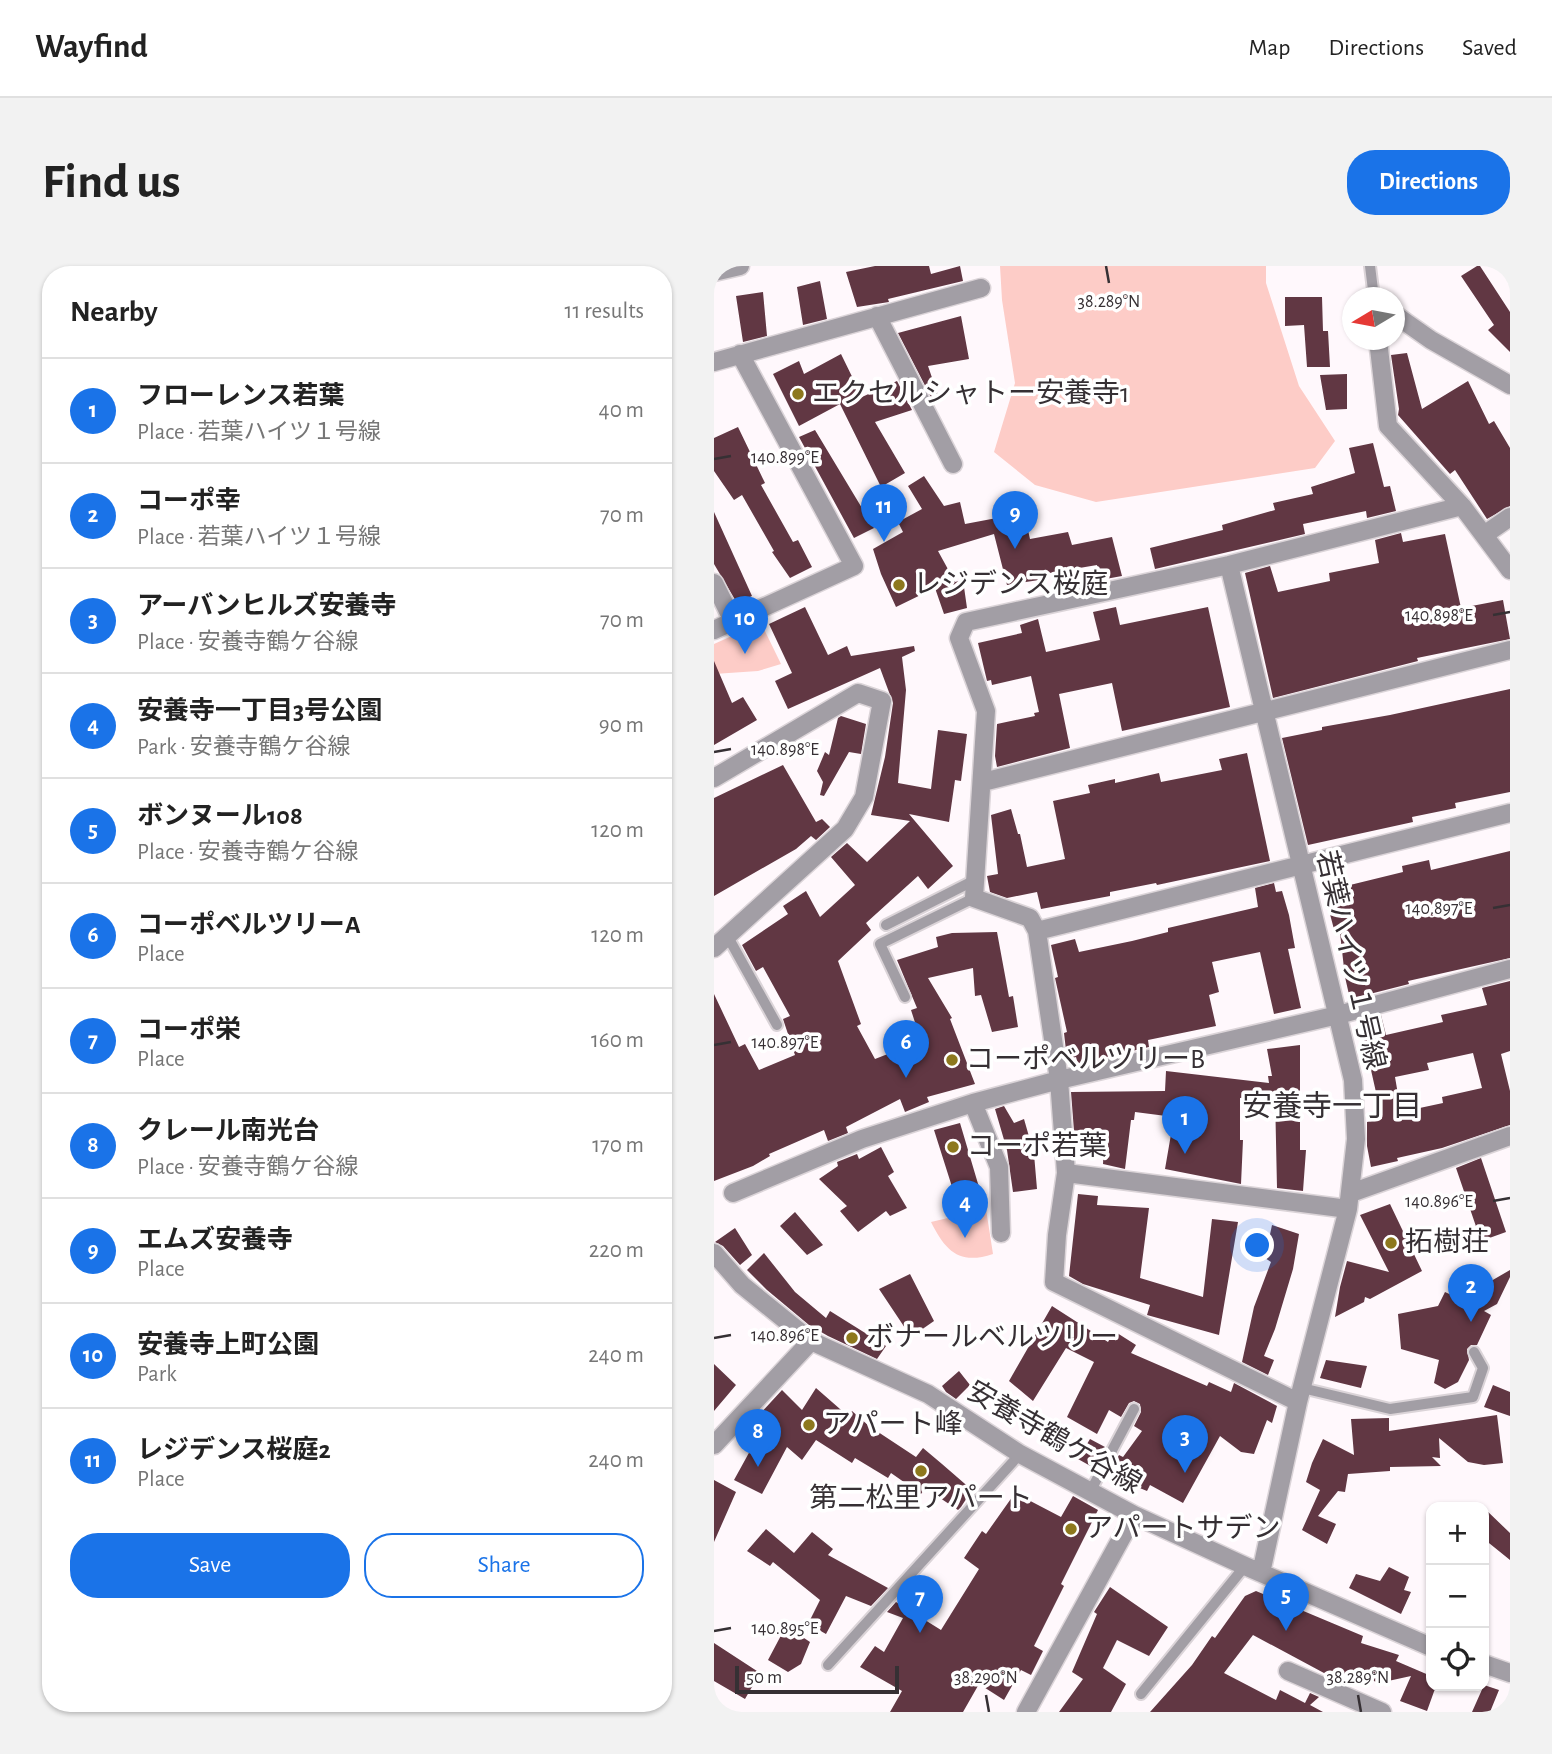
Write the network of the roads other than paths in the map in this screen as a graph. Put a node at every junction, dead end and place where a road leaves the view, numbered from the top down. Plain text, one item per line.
1 (740, 266) edge
2 (1370, 266) edge
3 (714, 272) edge
4 (1373, 287) edge
5 (981, 288) dead end
6 (877, 316) junction
7 (1405, 321) edge
8 (1379, 350) edge
9 (740, 354) junction
10 (714, 362) edge
11 (1510, 385) edge
12 (953, 464) dead end
13 (1462, 506) junction
14 (1510, 517) edge
15 (1484, 535) junction
16 (1229, 565) junction
17 (1510, 570) edge
18 (714, 583) edge
19 (733, 621) junction
20 (714, 630) edge
21 (1510, 650) edge
22 (1264, 712) junction
23 (714, 778) edge
24 (983, 782) junction
25 (1510, 813) edge
26 (1301, 864) junction
27 (975, 889) junction
28 (886, 925) dead end
29 (1037, 930) junction
30 (721, 942) edge
31 (1510, 969) edge
32 (905, 997) dead end
33 (1338, 1015) junction
34 (777, 1025) dead end
35 (1059, 1080) junction
36 (974, 1103) junction
37 (1510, 1136) edge
38 (1066, 1173) junction
39 (733, 1193) dead end
40 (1350, 1201) junction
41 (1001, 1233) dead end
42 (714, 1253) edge
43 (811, 1341) junction
44 (1474, 1352) dead end
45 (1300, 1395) junction
46 (1134, 1409) dead end
47 (717, 1436) edge
48 (1020, 1454) junction
49 (1090, 1492) junction
50 (1135, 1515) junction
51 (1253, 1570) junction
52 (1426, 1645) edge
53 (828, 1665) dead end
54 (1489, 1666) edge
55 (1288, 1671) dead end
56 (1510, 1673) edge
57 (1141, 1694) dead end
58 (1358, 1708) edge
59 (1026, 1712) edge
60 (1382, 1712) edge

1 - 3 street
2 - 4 lane
5 - 6 street
6 - 9 street
6 - 12 street
7 - 11 street
8 - 13 street
9 - 10 street
9 - 19 street
13 - 15 street
13 - 16 street
14 - 15 street
15 - 17 street
16 - 22 street, 若葉ハイツ１号線
16 - 24 street
18 - 19 street
19 - 20 street
21 - 22 street
22 - 24 street
22 - 26 street, 若葉ハイツ１号線
23 - 30 street
24 - 27 street
25 - 26 street
26 - 29 street
26 - 33 street, 若葉ハイツ１号線
27 - 28 lane
27 - 29 street
27 - 32 lane
29 - 35 street
30 - 34 lane
31 - 33 street
33 - 35 street
33 - 40 street, 若葉ハイツ１号線
35 - 36 street
35 - 38 street
36 - 39 street
36 - 41 street
37 - 40 street
38 - 40 street
38 - 45 street
40 - 45 street, 若葉ハイツ１号線
42 - 43 street, 安養寺鶴ケ谷線
43 - 47 street
43 - 48 street, 安養寺鶴ケ谷線
44 - 45 lane
45 - 51 street, 若葉ハイツ１号線
46 - 49 lane
48 - 49 street, 安養寺鶴ケ谷線
48 - 53 lane
49 - 50 street, 安養寺鶴ケ谷線
50 - 51 street, 安養寺鶴ケ谷線
50 - 59 street
51 - 52 street, 安養寺鶴ケ谷線
51 - 57 lane
54 - 56 street
55 - 58 street
58 - 60 street

